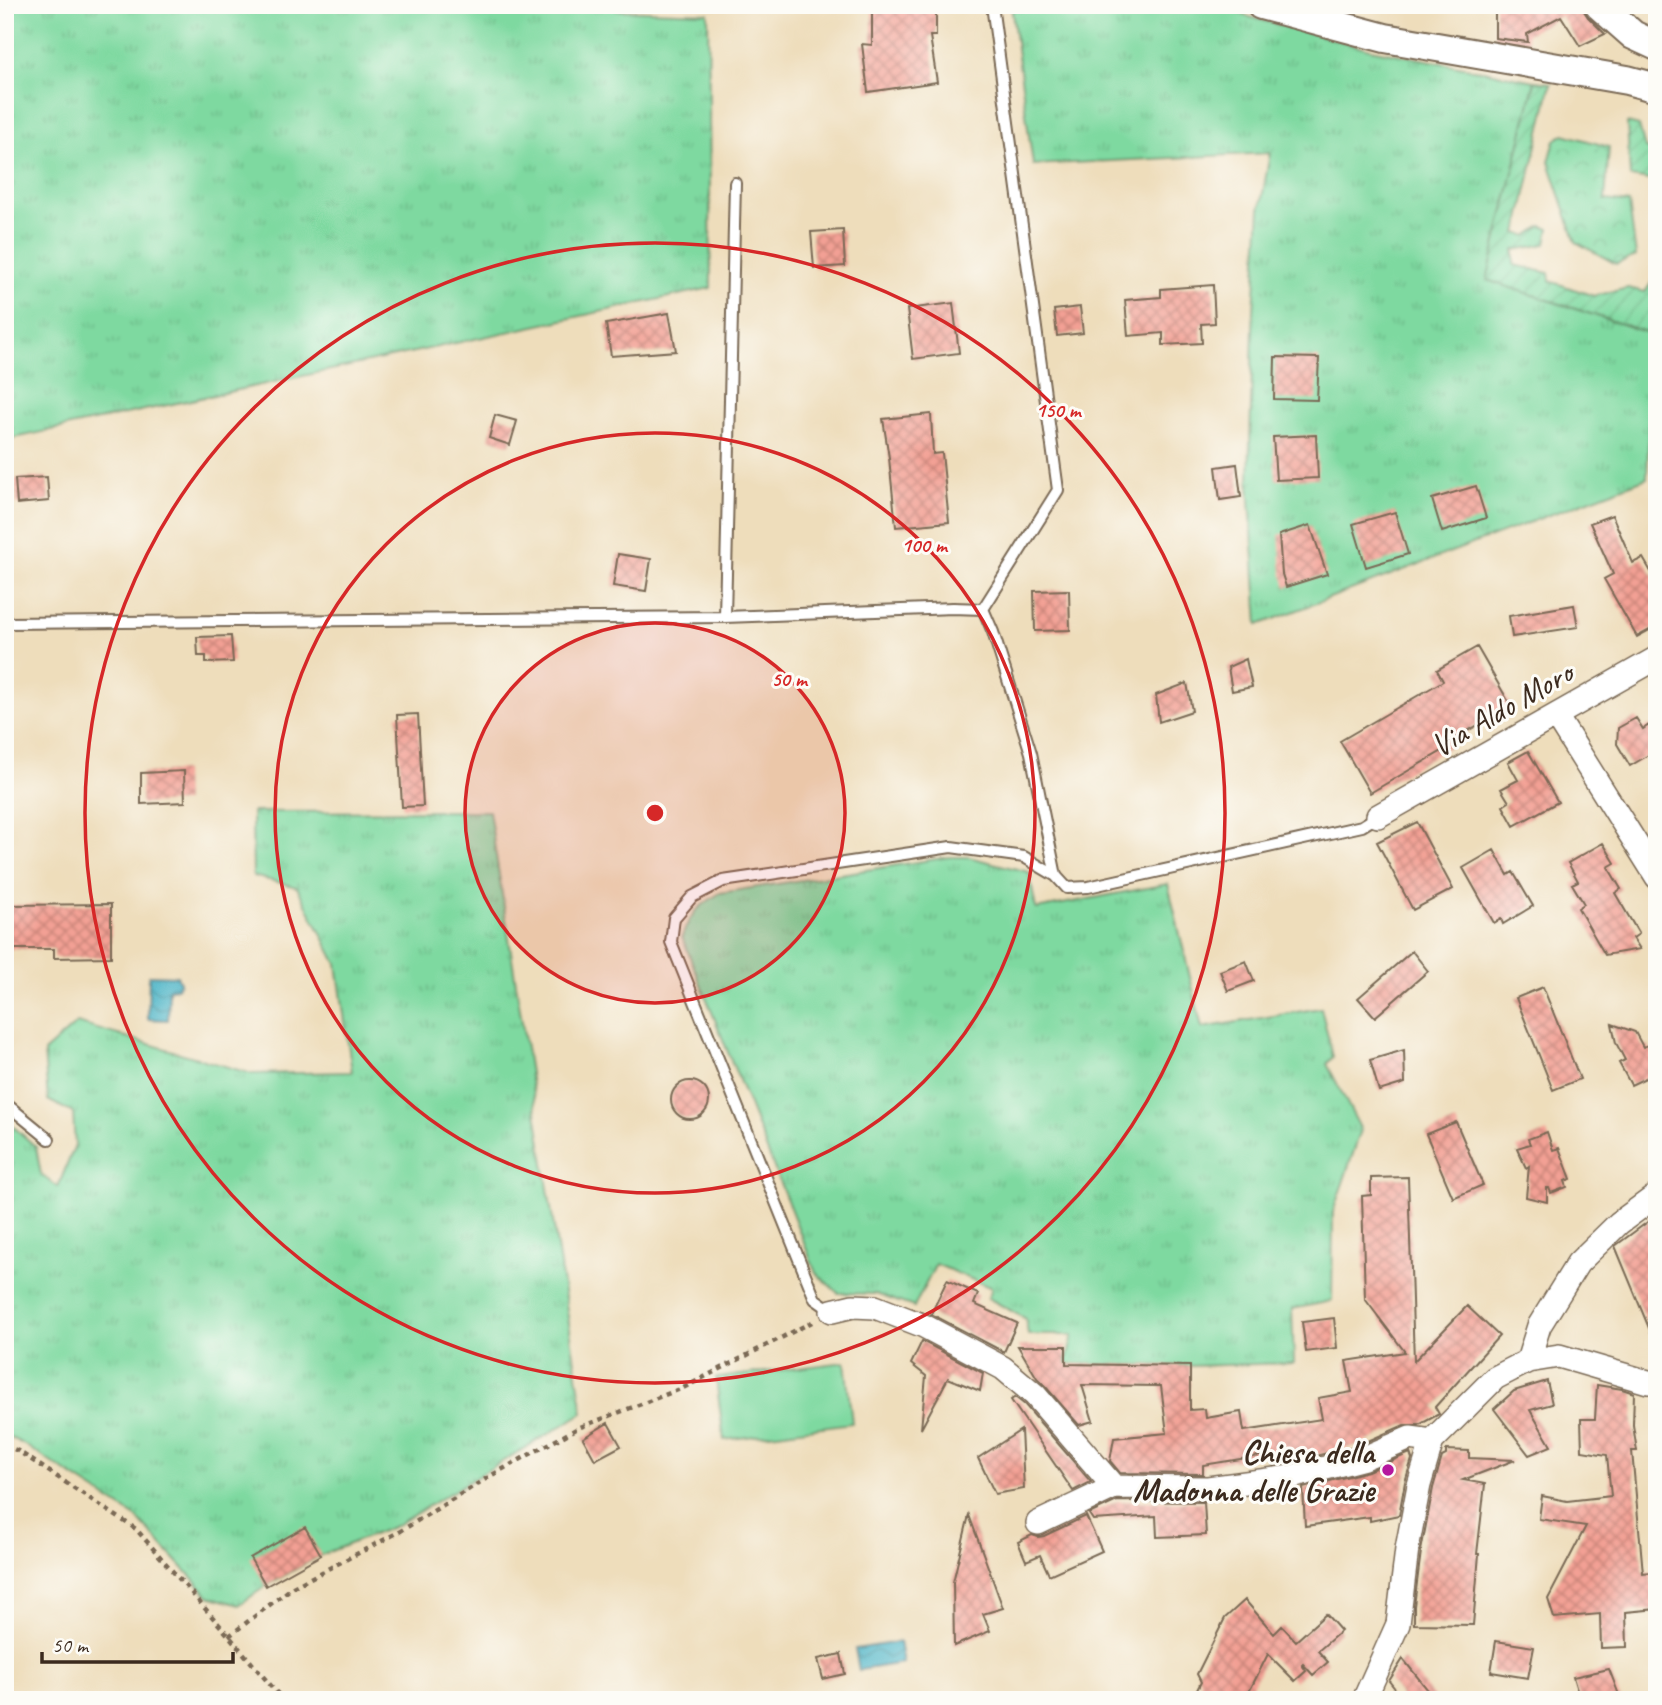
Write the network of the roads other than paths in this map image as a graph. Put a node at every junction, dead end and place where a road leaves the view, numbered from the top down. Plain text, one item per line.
1 (992, 5) edge
2 (1261, 5) edge
3 (1599, 5) edge
4 (1294, 10) edge
5 (1645, 40) edge
6 (1649, 85) edge
7 (735, 183) dead end
8 (983, 609) junction
9 (725, 617) junction
10 (5, 623) edge
11 (1657, 658) edge
12 (1556, 716) junction
13 (1378, 816) joint
14 (1056, 876) junction
15 (1657, 877) edge
16 (5, 1102) edge
17 (48, 1139) dead end
18 (1657, 1195) edge
19 (832, 1311) joint
20 (1528, 1361) junction
21 (1657, 1382) edge
22 (1432, 1441) junction
23 (1114, 1487) junction
24 (1038, 1523) dead end
25 (1364, 1700) edge

1 - 8 lane
2 - 4 street
3 - 5 street
4 - 6 street
5 - 6 street
7 - 9 lane
8 - 9 lane
8 - 14 lane
9 - 10 lane
11 - 12 street, Via Aldo Moro
12 - 13 street, Via Aldo Moro
12 - 15 street
13 - 14 lane
14 - 19 lane
16 - 17 lane
18 - 20 street
19 - 23 street
20 - 21 street
20 - 22 street
22 - 23 street
22 - 25 street
23 - 24 street

